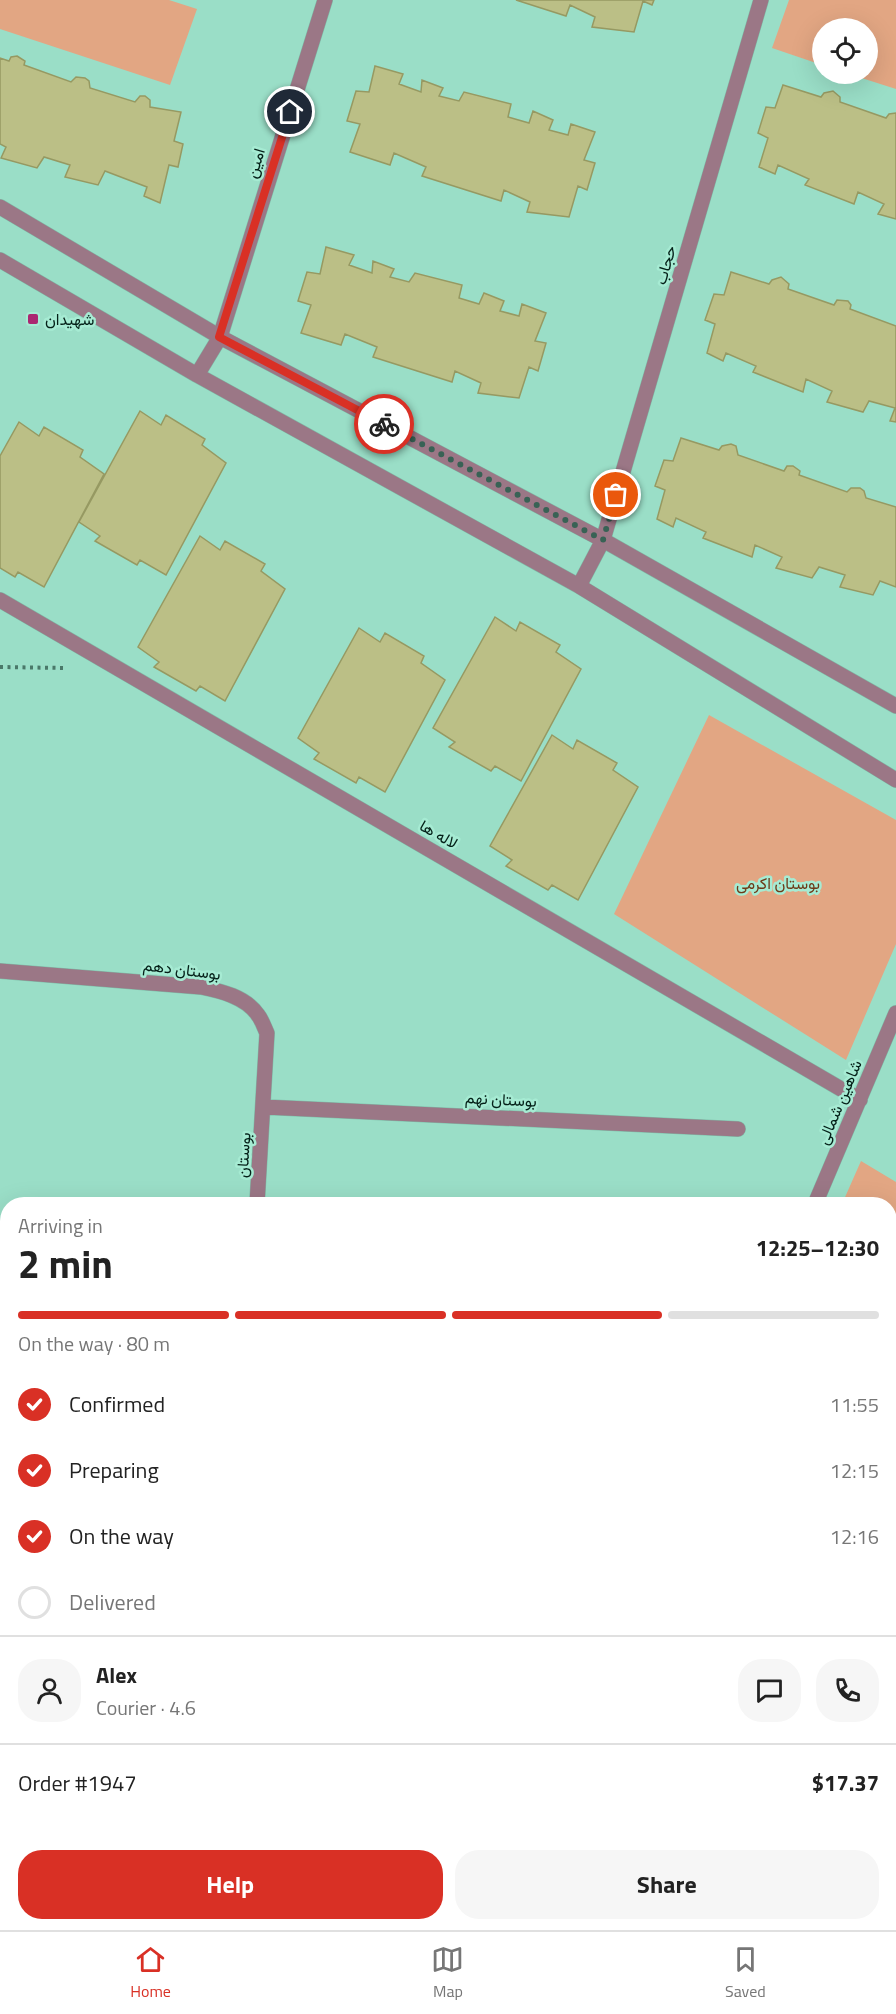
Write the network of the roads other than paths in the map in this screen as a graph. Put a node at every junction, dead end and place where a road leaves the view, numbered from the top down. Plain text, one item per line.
1 (325, 0) edge
2 (761, 0) edge
3 (0, 207) edge
4 (0, 261) edge
5 (219, 337) junction
6 (197, 375) junction
7 (603, 540) junction
8 (579, 586) junction
9 (0, 600) edge
10 (896, 706) edge
11 (896, 780) edge
12 (0, 971) edge
13 (896, 1013) edge
14 (860, 1100) junction
15 (264, 1107) junction
16 (738, 1129) dead end
17 (258, 1197) edge
18 (818, 1197) edge

1 - 5 street, امین
2 - 7 street, حجاب
3 - 5 street
4 - 6 street
5 - 6 street, امین
5 - 7 street
6 - 8 street
7 - 8 street, حجاب
7 - 10 street
8 - 11 street
9 - 14 street, لاله ها
12 - 15 street, بوستان دهم
13 - 14 street, شاهین شمالی
14 - 18 street, شاهین شمالی
15 - 16 street, بوستان نهم
15 - 17 street, بوستان

